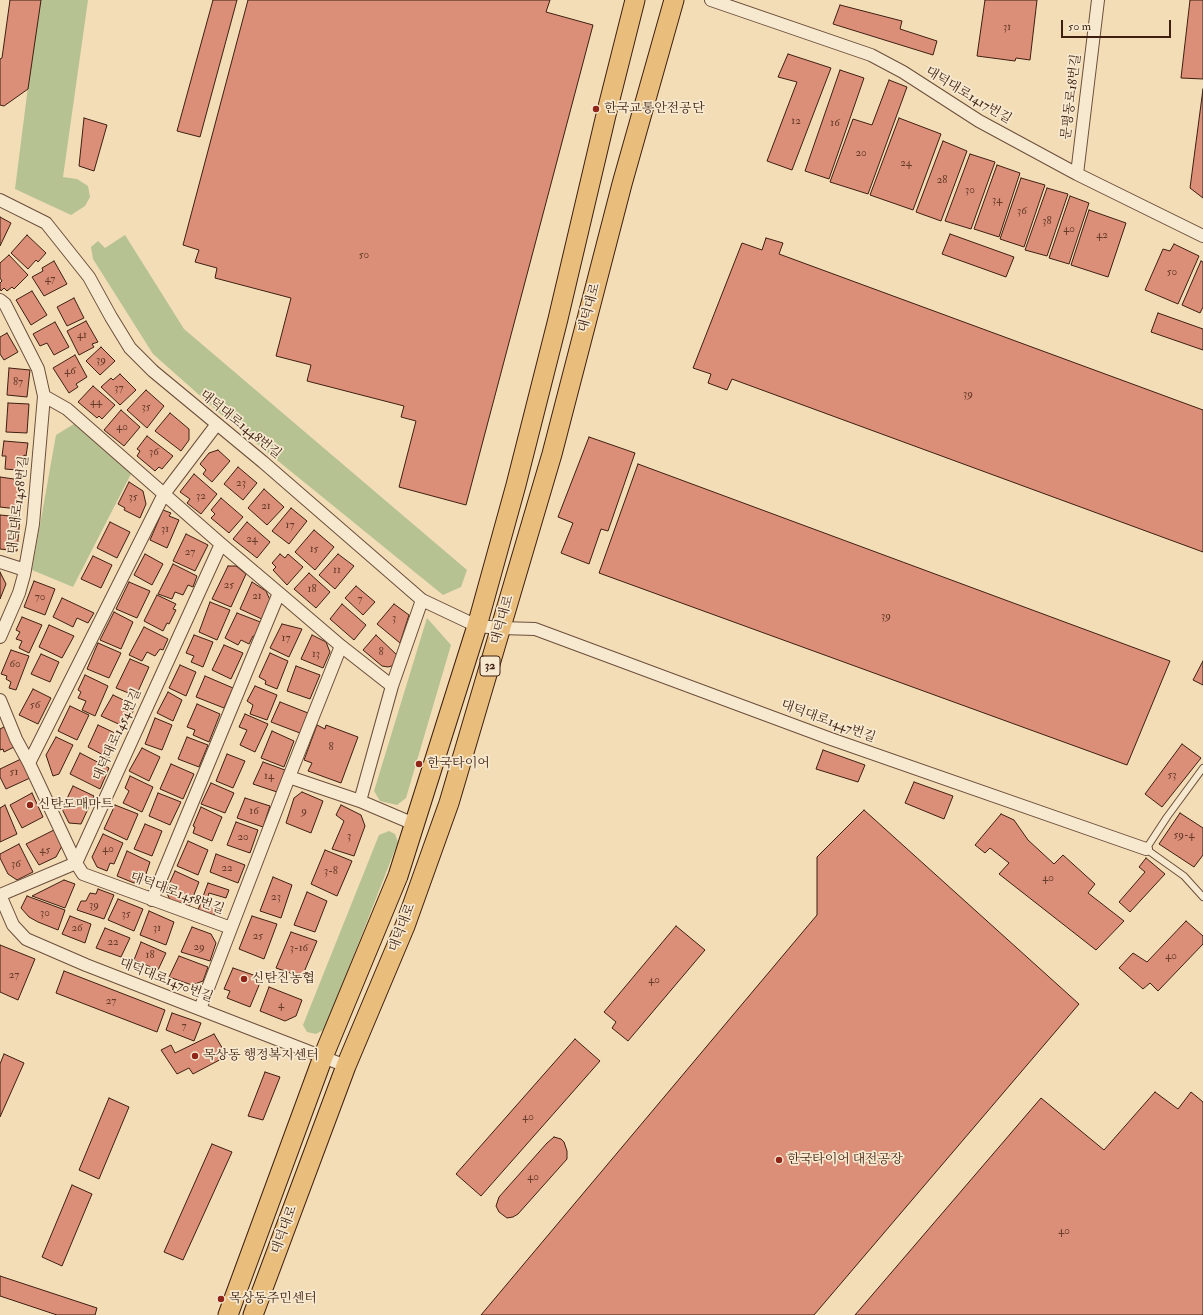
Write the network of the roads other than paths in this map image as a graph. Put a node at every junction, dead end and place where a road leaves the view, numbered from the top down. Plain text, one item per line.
1 (635, 0) edge
2 (674, 0) edge
3 (711, 0) edge
4 (1098, 0) edge
5 (1077, 174) junction
6 (0, 200) edge
7 (1203, 236) edge
8 (0, 300) edge
9 (44, 396) junction
10 (216, 424) junction
11 (164, 494) junction
12 (221, 544) junction
13 (0, 562) edge
14 (25, 570) junction
15 (279, 593) junction
16 (422, 600) junction
17 (477, 626) junction
18 (501, 628) junction
19 (0, 637) edge
20 (341, 646) junction
21 (392, 686) junction
22 (0, 700) edge
23 (29, 763) junction
24 (1203, 768) edge
25 (289, 777) junction
26 (360, 802) junction
27 (414, 824) junction
28 (1146, 849) junction
29 (76, 863) junction
30 (0, 895) edge
31 (1203, 897) edge
32 (152, 900) junction
33 (231, 928) junction
34 (200, 1009) junction
35 (323, 1057) junction
36 (346, 1066) junction
37 (228, 1315) edge
38 (253, 1315) edge

1 - 17 main road, 대덕대로 / 32
2 - 18 main road, 대덕대로 / 32
3 - 5 street, 대덕대로1417번길
4 - 5 street, 문평동로18번길
5 - 7 street, 대덕대로1417번길
6 - 10 street, 대덕대로1448번길
8 - 9 street
9 - 11 street
9 - 14 street, 대덕대로1458번길
10 - 11 street
10 - 16 street, 대덕대로1448번길
11 - 12 street
11 - 23 street
12 - 15 street
12 - 29 street, 대덕대로1454번길
13 - 14 street
14 - 19 street, 대덕대로1458번길
15 - 20 street
15 - 32 street
16 - 17 street, 대덕대로1448번길
16 - 21 street
17 - 18 street, 대덕대로1448번길
17 - 27 main road, 대덕대로 / 32
18 - 28 street, 대덕대로1447번길
18 - 36 main road, 대덕대로 / 32
20 - 21 street
20 - 25 street
21 - 26 street
22 - 23 street, 대덕대로1458번길
23 - 29 street, 대덕대로1458번길
24 - 28 lane
25 - 26 street
25 - 33 street, 대덕대로1458번길
26 - 27 street
27 - 35 main road, 대덕대로 / 32
28 - 31 lane, 대덕대로1447번길
29 - 30 street
29 - 32 street, 대덕대로1458번길
30 - 34 street, 대덕대로1470번길
32 - 33 street, 대덕대로1458번길
33 - 34 street
34 - 35 street, 대덕대로1470번길
35 - 36 street, 대덕대로1470번길
35 - 37 main road, 대덕대로 / 32
36 - 38 main road, 대덕대로 / 32

